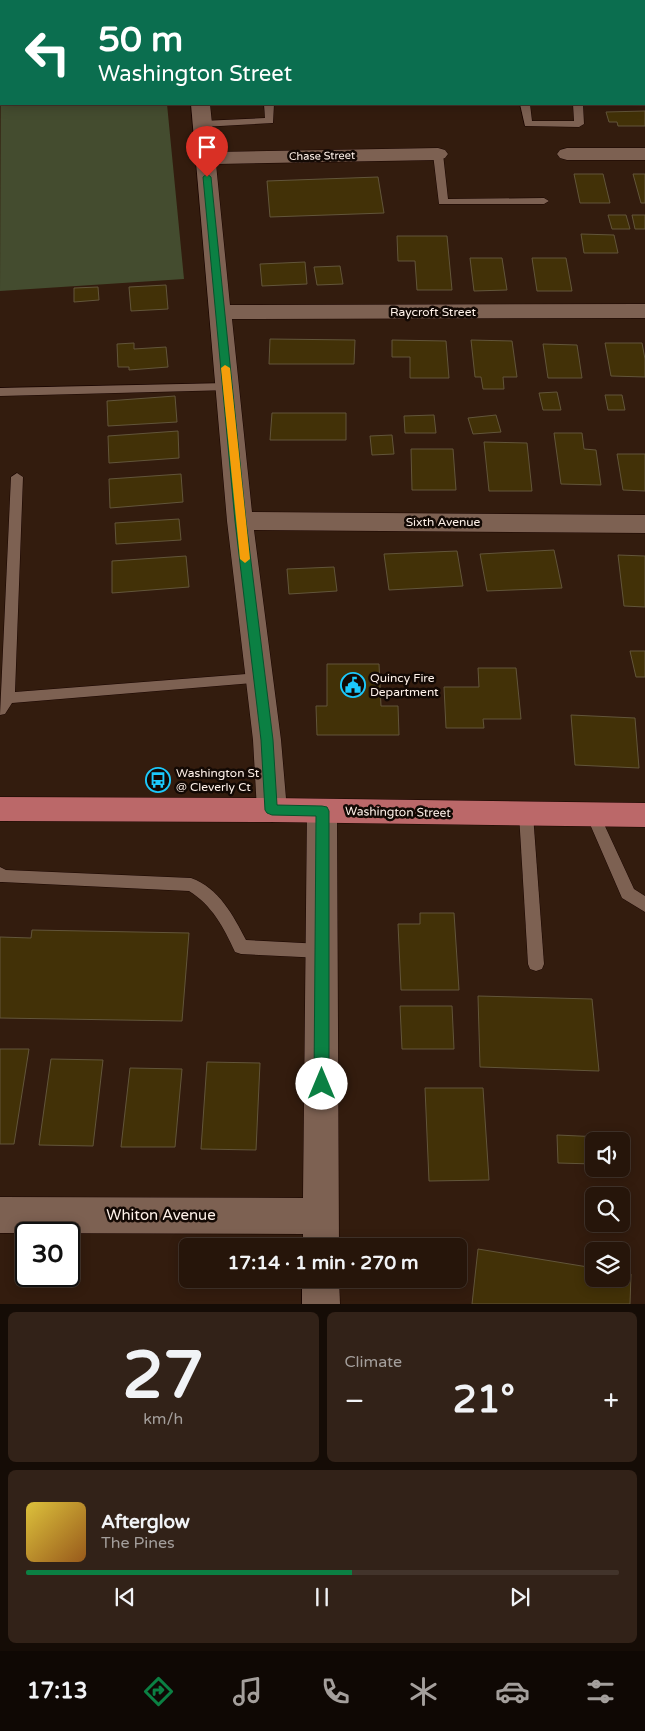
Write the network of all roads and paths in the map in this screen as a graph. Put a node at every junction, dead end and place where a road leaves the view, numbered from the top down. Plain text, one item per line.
1 (269, 105) edge
2 (525, 105) edge
3 (578, 105) edge
4 (201, 114) edge
5 (438, 154) joint
6 (567, 154) dead end
7 (645, 154) edge
8 (205, 158) junction
9 (544, 201) dead end
10 (645, 311) edge
11 (220, 312) junction
12 (227, 387) junction
13 (0, 392) edge
14 (17, 477) dead end
15 (240, 521) junction
16 (645, 524) edge
17 (260, 678) junction
18 (8, 698) junction
19 (0, 710) edge
20 (0, 809) edge
21 (272, 810) junction
22 (322, 811) junction
23 (526, 814) junction
24 (593, 815) junction
25 (645, 815) edge
26 (0, 872) edge
27 (645, 905) edge
28 (322, 951) junction
29 (536, 964) dead end
30 (0, 1215) edge
31 (321, 1231) edge
32 (321, 1288) edge
33 (321, 1304) edge

1 - 4 lane
2 - 3 lane
4 - 8 street
5 - 8 street, Chase Street
5 - 9 lane
6 - 7 street
8 - 11 street
10 - 11 street, Raycroft Street
11 - 12 street
12 - 13 lane
12 - 15 street
14 - 18 lane
15 - 16 street, Sixth Avenue
15 - 17 street
17 - 18 lane
17 - 21 street
18 - 19 lane
20 - 21 main road, Washington Street
21 - 22 main road, Washington Street
22 - 23 main road, Washington Street
22 - 28 street
23 - 24 main road, Washington Street
23 - 29 lane
24 - 25 main road, Washington Street
24 - 27 lane
26 - 28 lane
28 - 31 street
30 - 31 street, Whiton Avenue
32 - 33 street

